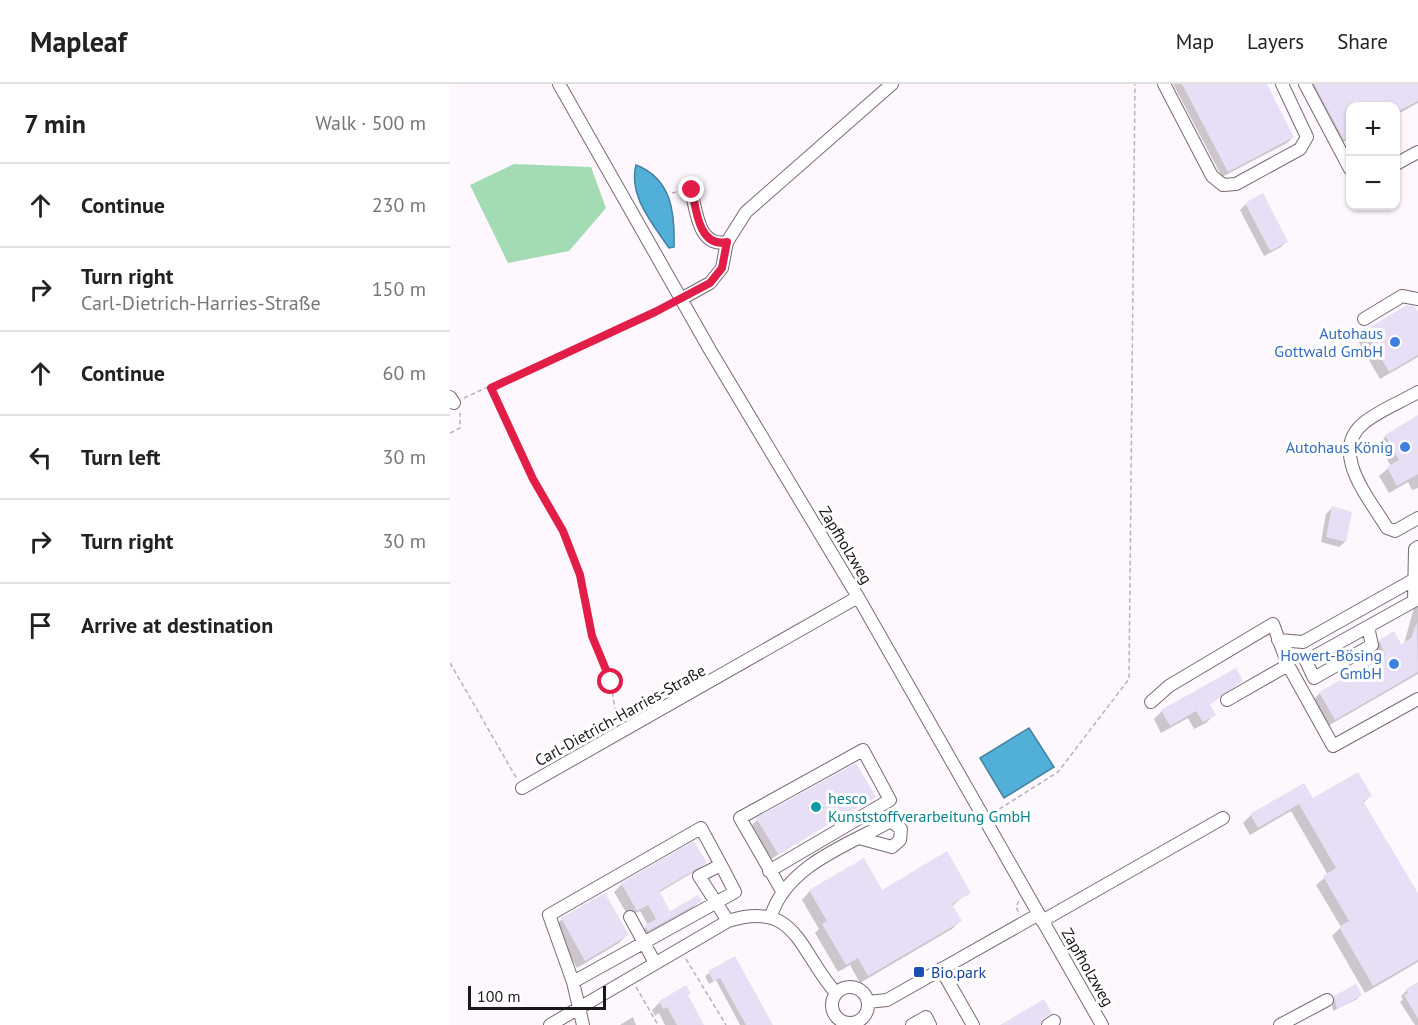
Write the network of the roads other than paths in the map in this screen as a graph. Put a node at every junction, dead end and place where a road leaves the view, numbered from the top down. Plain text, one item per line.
1 (559, 84) edge
2 (892, 84) edge
3 (1164, 84) edge
4 (1282, 84) edge
5 (1305, 84) edge
6 (1418, 152) edge
7 (1346, 161) edge
8 (1400, 161) edge
9 (689, 185) dead end
10 (727, 242) junction
11 (681, 298) junction
12 (1418, 299) edge
13 (1364, 319) dead end
14 (1418, 392) edge
15 (1418, 518) edge
16 (1418, 547) edge
17 (1415, 579) junction
18 (858, 597) junction
19 (1368, 627) junction
20 (1278, 640) junction
21 (1303, 642) junction
22 (1306, 661) junction
23 (1288, 665) junction
24 (1418, 699) edge
25 (1227, 700) dead end
26 (1151, 702) dead end
27 (522, 788) road end
28 (881, 806) junction
29 (1223, 818) dead end
30 (890, 821) junction
31 (859, 838) junction
32 (721, 865) junction
33 (770, 871) junction
34 (782, 891) junction
35 (716, 904) junction
36 (771, 916) junction
37 (630, 917) dead end
38 (1040, 917) junction
39 (728, 921) junction
40 (644, 945) junction
41 (655, 963) junction
42 (940, 969) junction
43 (573, 982) junction
44 (836, 993) junction
45 (1327, 1000) dead end
46 (868, 1002) junction
47 (580, 1007) junction
48 (838, 1023) edge
49 (550, 1025) edge
50 (583, 1025) edge
51 (912, 1025) edge
52 (930, 1025) edge
53 (973, 1025) edge
54 (1102, 1025) edge
55 (1280, 1025) edge

1 - 11 street, Zapfholzweg
2 - 10 street
3 - 4 street
5 - 7 street
6 - 8 street
9 - 10 street
10 - 11 street
11 - 18 street, Zapfholzweg
12 - 13 street
14 - 15 street
16 - 17 street
17 - 19 street
17 - 21 street
18 - 27 street, Carl-Dietrich-Harries-Straße
18 - 38 street, Zapfholzweg
19 - 22 street
19 - 22 street
20 - 21 street
20 - 23 street
20 - 26 street
21 - 22 street
23 - 24 street
23 - 25 street
28 - 30 street
28 - 33 street
28 - 33 street
29 - 38 street
30 - 31 street
30 - 31 street
31 - 34 street
32 - 35 street
32 - 35 street
32 - 43 street
33 - 34 street
34 - 36 street
35 - 39 street
35 - 40 street
36 - 39 street
36 - 44 street
37 - 40 street
38 - 42 street
38 - 54 street, Zapfholzweg
39 - 41 street
40 - 41 street
40 - 43 street
41 - 47 street
42 - 46 street
42 - 53 street
43 - 47 street
44 - 46 street
44 - 48 street
45 - 55 street
46 - 48 street
47 - 49 street
47 - 50 street
51 - 52 street

